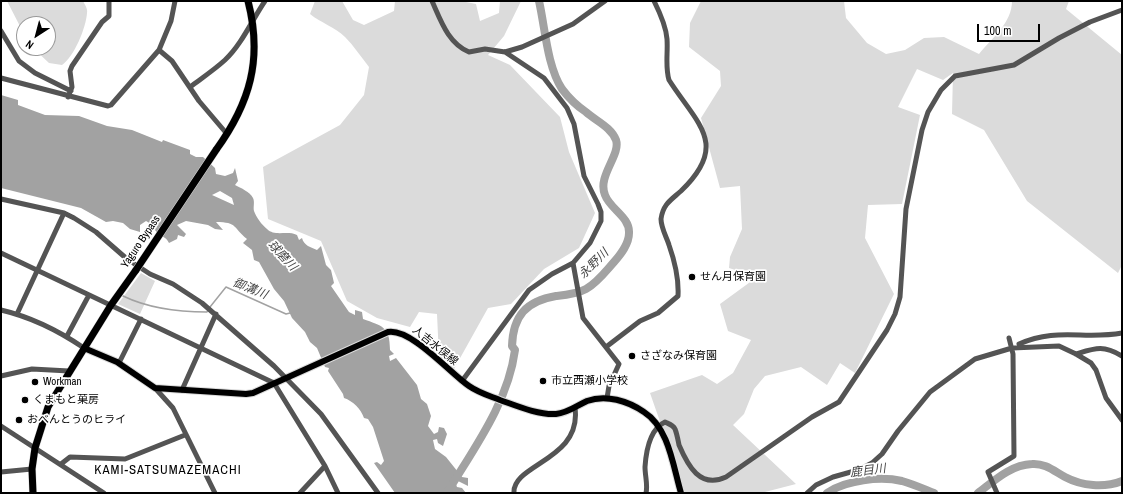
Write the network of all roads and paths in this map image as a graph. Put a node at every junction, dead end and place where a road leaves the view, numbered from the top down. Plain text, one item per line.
1 (109, 1) edge
2 (175, 1) edge
3 (248, 1) edge
4 (265, 1) edge
5 (432, 1) edge
6 (605, 1) edge
7 (654, 1) edge
8 (1122, 10) edge
9 (252, 20) junction
10 (1, 31) edge
11 (160, 50) junction
12 (505, 52) junction
13 (1, 78) edge
14 (190, 87) junction
15 (71, 91) junction
16 (68, 97) junction
17 (227, 134) junction
18 (1, 199) edge
19 (64, 213) junction
20 (1, 252) edge
21 (573, 263) junction
22 (38, 270) junction
23 (89, 295) junction
24 (111, 305) junction
25 (1, 310) edge
26 (17, 314) junction
27 (216, 314) junction
28 (141, 319) junction
29 (1122, 333) edge
30 (67, 336) junction
31 (1009, 338) dead end
32 (201, 347) junction
33 (606, 347) junction
34 (84, 348) junction
35 (1012, 348) junction
36 (1076, 354) junction
37 (1122, 356) edge
38 (119, 363) junction
39 (69, 371) junction
40 (1, 376) edge
41 (287, 377) junction
42 (462, 381) junction
43 (274, 383) junction
44 (155, 388) junction
45 (182, 390) junction
46 (607, 398) junction
47 (575, 408) junction
48 (1122, 420) edge
49 (659, 425) junction
50 (1, 426) edge
51 (185, 435) junction
52 (35, 448) junction
53 (61, 464) junction
54 (325, 466) junction
55 (32, 469) junction
56 (1, 472) edge
57 (33, 493) edge
58 (104, 493) edge
59 (215, 493) edge
60 (300, 493) edge
61 (338, 493) edge
62 (378, 493) edge
63 (514, 493) edge
64 (646, 493) edge
65 (681, 493) edge
66 (807, 493) edge
67 (997, 493) edge

1 - 15 street
2 - 11 street
3 - 9 highway, Yaguro Bypass
4 - 9 street
5 - 12 street
6 - 12 street
7 - 33 street
8 - 49 street
9 - 14 street
9 - 17 highway, Yaguro Bypass
10 - 15 street
11 - 14 street
11 - 16 street
12 - 21 street
13 - 16 street
14 - 17 street
15 - 16 street
17 - 24 highway, Yaguro Bypass, bridge
18 - 19 street
19 - 22 street
19 - 27 street
20 - 22 street
21 - 33 street
21 - 42 street
22 - 23 street
22 - 26 street
23 - 24 street
23 - 30 street
24 - 28 street
24 - 34 highway, Yaguro Bypass
25 - 26 street
26 - 30 street
27 - 32 street
27 - 41 street
28 - 32 street
28 - 38 street
29 - 35 street
30 - 34 street
31 - 35 street
32 - 43 street
32 - 45 street
33 - 46 street
34 - 38 main road
34 - 39 highway, Yaguro Bypass
35 - 36 street
35 - 66 street
35 - 67 street
36 - 37 street
36 - 48 street
38 - 44 main road
39 - 40 street
39 - 52 highway, Yaguro Bypass
41 - 42 main road, 人吉水俣線
41 - 43 main road, 人吉水俣線
41 - 62 street
42 - 47 main road, 人吉水俣線
43 - 45 main road, 人吉水俣線
43 - 54 street
44 - 45 main road, 人吉水俣線
44 - 51 street
46 - 47 main road, 人吉水俣線
46 - 49 main road, 人吉水俣線
47 - 63 street
49 - 64 street
49 - 65 main road, 人吉水俣線
50 - 52 street
51 - 53 street
51 - 59 street
52 - 53 street
52 - 55 highway, Yaguro Bypass
53 - 58 street
54 - 60 street
54 - 61 street
55 - 56 street
55 - 57 highway, Yaguro Bypass

